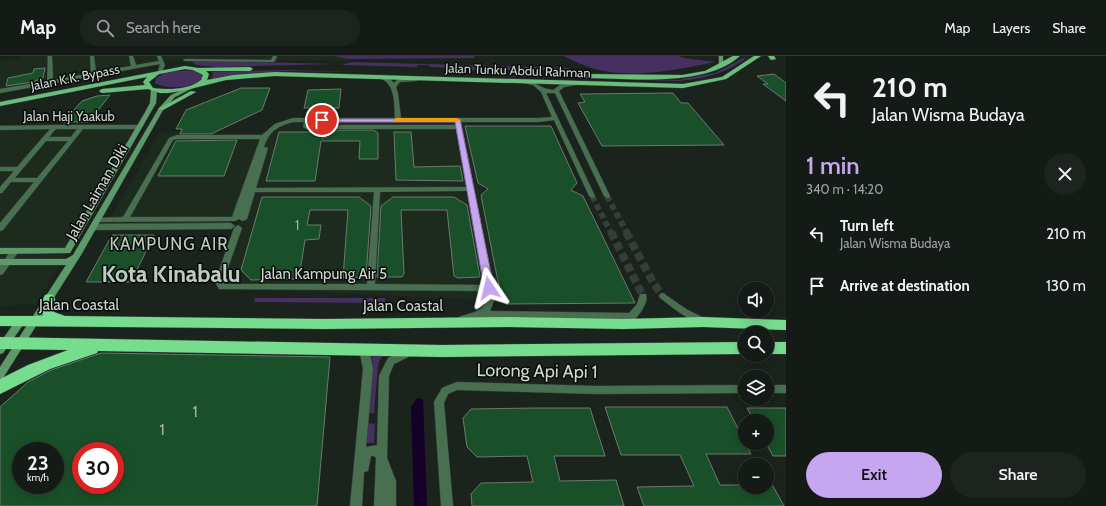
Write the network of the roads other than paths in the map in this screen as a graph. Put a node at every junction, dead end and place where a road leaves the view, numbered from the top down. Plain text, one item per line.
1 (50, 56) edge
2 (92, 56) edge
3 (131, 56) edge
4 (159, 56) edge
5 (275, 56) edge
6 (721, 56) edge
7 (737, 56) edge
8 (758, 56) edge
9 (185, 58) edge
10 (162, 62) junction
11 (134, 66) junction
12 (720, 66) junction
13 (197, 69) junction
14 (158, 73) junction
15 (94, 74) junction
16 (275, 74) junction
17 (382, 77) junction
18 (420, 79) junction
19 (50, 82) junction
20 (525, 82) junction
21 (579, 83) junction
22 (199, 84) junction
23 (394, 86) junction
24 (192, 87) junction
25 (151, 89) junction
26 (0, 91) edge
27 (543, 91) junction
28 (557, 91) junction
29 (546, 98) junction
30 (560, 98) junction
31 (0, 104) edge
32 (161, 109) junction
33 (0, 111) edge
34 (556, 118) junction
35 (307, 120) junction
36 (398, 120) junction
37 (539, 120) junction
38 (459, 124) junction
39 (559, 125) junction
40 (55, 127) junction
41 (82, 127) junction
42 (139, 127) junction
43 (274, 127) junction
44 (0, 128) edge
45 (264, 137) junction
46 (46, 139) junction
47 (73, 139) junction
48 (588, 156) junction
49 (574, 157) junction
50 (0, 169) edge
51 (19, 169) junction
52 (584, 178) junction
53 (599, 178) junction
54 (10, 180) junction
55 (40, 180) junction
56 (471, 189) junction
57 (252, 190) junction
58 (377, 190) junction
59 (0, 191) edge
60 (592, 196) tunnel mouth
61 (607, 196) tunnel mouth
62 (97, 220) junction
63 (125, 220) junction
64 (235, 223) junction
65 (93, 227) junction
66 (0, 228) edge
67 (0, 251) edge
68 (15, 251) junction
69 (78, 253) junction
70 (4, 262) edge
71 (0, 272) edge
72 (371, 288) junction
73 (489, 288) junction
74 (642, 296) dead end
75 (664, 296) tunnel mouth
76 (49, 300) junction
77 (481, 314) junction
78 (786, 318) edge
79 (627, 320) junction
80 (0, 321) edge
81 (35, 321) junction
82 (20, 322) junction
83 (87, 322) junction
84 (703, 322) junction
85 (719, 322) junction
86 (446, 324) junction
87 (786, 325) edge
88 (20, 343) junction
89 (1, 345) edge
90 (136, 346) junction
91 (738, 348) edge
92 (774, 348) edge
93 (786, 348) edge
94 (364, 349) junction
95 (415, 350) junction
96 (0, 375) edge
97 (0, 387) edge
98 (738, 389) edge
99 (774, 389) edge
100 (786, 389) edge
101 (381, 457) junction
102 (357, 494) junction
103 (356, 506) edge
104 (380, 506) edge
105 (390, 506) edge
106 (447, 506) edge

1 - 19 street
2 - 15 street
3 - 11 street
4 - 10 street
5 - 9 street
6 - 12 street
7 - 12 main road, Jalan Tunku Abdul Rahman
8 - 21 main road, Jalan Tunku Abdul Rahman
9 - 13 street
10 - 11 street
10 - 14 street
11 - 15 street
12 - 13 main road, Jalan Tunku Abdul Rahman
13 - 14 main road, Jalan Tunku Abdul Rahman
13 - 22 main road
14 - 25 main road
14 - 31 main road, Jalan K.K. Bypass
15 - 19 street
16 - 17 main road, Jalan Tunku Abdul Rahman
16 - 22 main road, Jalan Tunku Abdul Rahman
16 - 32 main road
17 - 18 main road, Jalan Tunku Abdul Rahman
17 - 23 street
18 - 20 main road, Jalan Tunku Abdul Rahman
18 - 23 street
19 - 26 street
20 - 21 main road, Jalan Tunku Abdul Rahman
20 - 27 street
21 - 28 street
22 - 24 main road, Jalan Tunku Abdul Rahman
23 - 36 street
24 - 25 main road, Jalan K.K. Bypass
24 - 32 street, Jalan Laiman Diki
25 - 33 main road, Jalan K.K. Bypass
25 - 42 street, Jalan Laiman Diki
27 - 28 street
27 - 29 street
28 - 30 street
29 - 30 street
29 - 34 street
30 - 48 street
32 - 62 street, Jalan Laiman Diki
34 - 37 street
34 - 39 street
35 - 36 street
35 - 38 street
35 - 43 street
36 - 38 street
37 - 38 street
37 - 39 street
38 - 56 street
39 - 49 street
40 - 41 street, Jalan Haji Yaakub
40 - 44 street, Jalan Haji Yaakub
40 - 46 street
41 - 42 street, Jalan Haji Yaakub
41 - 47 street
42 - 68 street, Jalan Laiman Diki
43 - 45 street, Jalan Kampung Air 5
43 - 57 street
45 - 63 street
45 - 64 street, Jalan Kampung Air 5
46 - 47 street
46 - 51 street
47 - 55 street
48 - 49 street
48 - 53 street
49 - 52 street
50 - 51 street
51 - 54 street
52 - 53 street
52 - 60 street
53 - 61 street
54 - 55 street
54 - 59 street
55 - 66 street
56 - 58 street
56 - 73 street
57 - 58 street
57 - 64 street
58 - 72 street
62 - 63 street
62 - 65 street, Jalan Laiman Diki
63 - 64 street
64 - 65 street
64 - 72 street, Jalan Kampung Air 5
65 - 69 street, Jalan Laiman Diki
67 - 68 street
68 - 70 street
69 - 70 street
69 - 76 street, Jalan Laiman Diki
70 - 71 street
72 - 73 street, Jalan Kampung Air 5
73 - 77 street
74 - 79 street
75 - 84 street
76 - 81 street, Jalan Laiman Diki
76 - 83 highway
77 - 79 street
77 - 86 street
78 - 85 highway
79 - 84 highway, Jalan Coastal
79 - 86 highway, Jalan Coastal
80 - 82 highway, Jalan Coastal
81 - 82 highway, Jalan Coastal
81 - 83 highway, Jalan Coastal
81 - 88 street, Jalan Laiman Diki
82 - 89 street
83 - 86 highway, Jalan Coastal
84 - 85 highway, Jalan Coastal
85 - 87 highway, Jalan Coastal
88 - 89 highway
88 - 90 highway
88 - 96 street, Jalan Laiman Diki
90 - 94 highway
90 - 97 highway
91 - 95 highway
92 - 93 highway
94 - 95 highway
94 - 102 street
95 - 101 street
98 - 106 street, Lorong Api Api 1
99 - 100 street
101 - 102 street
101 - 104 street
101 - 105 street
102 - 103 street

